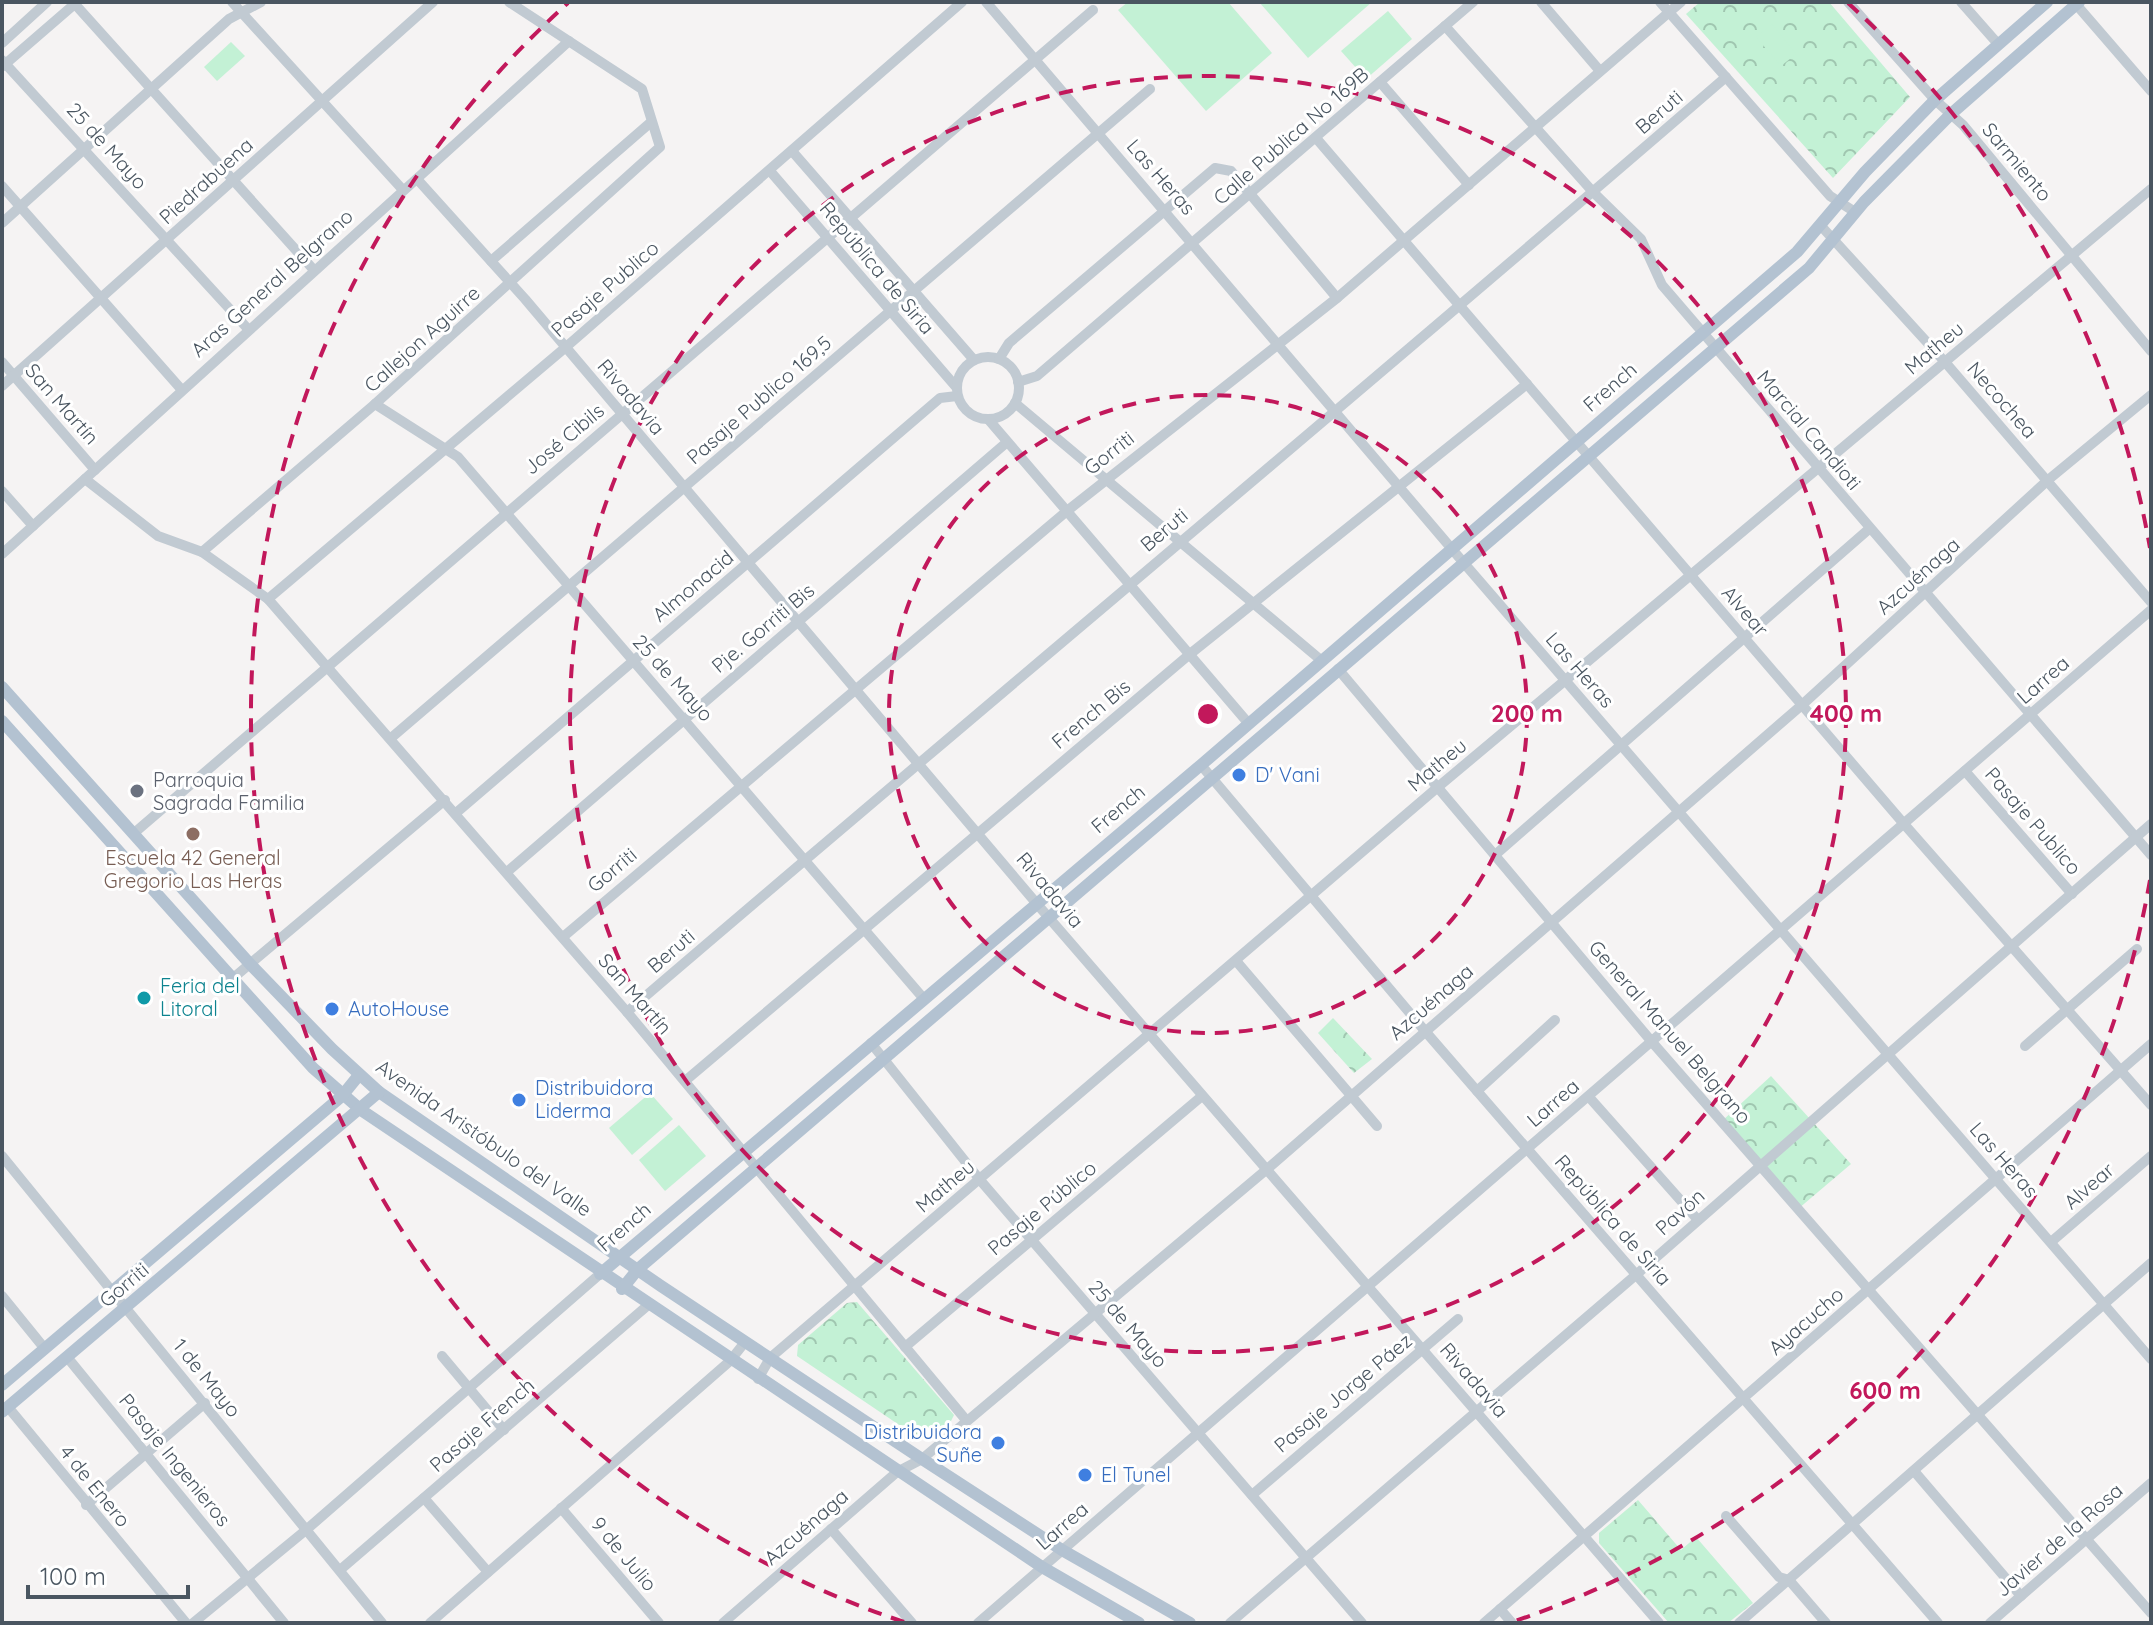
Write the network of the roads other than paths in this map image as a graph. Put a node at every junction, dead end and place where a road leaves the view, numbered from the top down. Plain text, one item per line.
1 (47, 2) edge
2 (232, 2) edge
3 (261, 2) edge
4 (433, 2) edge
5 (509, 2) edge
6 (962, 2) edge
7 (986, 2) edge
8 (1473, 2) edge
9 (1541, 2) edge
10 (1660, 2) edge
11 (1681, 2) edge
12 (1848, 2) edge
13 (1961, 2) edge
14 (2047, 2) edge
15 (75, 3) edge
16 (2077, 3) edge
17 (1093, 10) dead end
18 (1669, 12) junction
19 (242, 13) junction
20 (1445, 26) junction
21 (569, 41) junction
22 (2, 43) edge
23 (1998, 44) junction
24 (1035, 59) junction
25 (3, 64) edge
26 (1600, 71) junction
27 (1726, 77) junction
28 (1380, 82) junction
29 (152, 87) junction
30 (1150, 89) dead end
31 (2151, 91) edge
32 (323, 100) junction
33 (1935, 100) junction
34 (1951, 114) junction
35 (650, 123) junction
36 (1535, 128) junction
37 (1099, 133) junction
38 (1316, 138) junction
39 (85, 147) junction
40 (792, 151) junction
41 (770, 171) junction
42 (417, 179) junction
43 (233, 181) junction
44 (1469, 185) junction
45 (2, 186) edge
46 (2151, 189) edge
47 (403, 190) junction
48 (1593, 192) junction
49 (1250, 195) junction
50 (1841, 204) junction
51 (21, 207) junction
52 (1165, 210) junction
53 (1855, 212) junction
54 (849, 218) junction
55 (2, 223) edge
56 (1822, 227) junction
57 (827, 237) junction
58 (1835, 239) junction
59 (168, 240) junction
60 (1404, 240) junction
61 (1195, 244) junction
62 (2072, 255) junction
63 (491, 261) junction
64 (313, 269) junction
65 (511, 283) junction
66 (914, 293) junction
67 (1337, 298) junction
68 (102, 299) junction
69 (1460, 308) junction
70 (890, 312) junction
71 (248, 329) junction
72 (1704, 332) junction
73 (1280, 345) junction
74 (1717, 346) junction
75 (566, 347) junction
76 (2151, 351) edge
77 (999, 359) junction
78 (974, 360) junction
79 (2, 362) edge
80 (1945, 362) junction
81 (14, 376) junction
82 (1018, 382) junction
83 (1527, 384) junction
84 (2, 386) edge
85 (181, 389) junction
86 (957, 392) junction
87 (2151, 395) edge
88 (1015, 403) junction
89 (375, 404) junction
90 (1338, 413) junction
91 (621, 414) junction
92 (988, 419) junction
93 (1577, 442) junction
94 (1006, 443) junction
95 (445, 450) junction
96 (1589, 454) junction
97 (1817, 469) junction
98 (95, 470) junction
99 (85, 479) junction
100 (1106, 480) junction
101 (2048, 480) junction
102 (685, 488) junction
103 (1401, 488) junction
104 (2, 491) edge
105 (1067, 511) junction
106 (506, 512) junction
107 (33, 526) junction
108 (1869, 529) junction
109 (1179, 541) junction
110 (1452, 549) junction
111 (202, 552) junction
112 (2, 554) edge
113 (1463, 562) junction
114 (749, 563) junction
115 (1691, 575) junction
116 (1128, 583) junction
117 (569, 586) junction
118 (1926, 595) junction
119 (268, 599) junction
120 (2151, 602) edge
121 (1255, 604) junction
122 (2151, 610) edge
123 (800, 621) junction
124 (1745, 638) junction
125 (1190, 654) junction
126 (632, 660) junction
127 (1322, 661) junction
128 (328, 664) junction
129 (1338, 669) junction
130 (1565, 680) junction
131 (2, 687) edge
132 (856, 688) junction
133 (1803, 704) junction
134 (2029, 716) junction
135 (686, 718) junction
136 (2, 721) edge
137 (1249, 724) junction
138 (391, 738) junction
139 (1622, 747) junction
140 (917, 761) junction
141 (1201, 765) junction
142 (1965, 771) junction
143 (1212, 777) junction
144 (742, 786) junction
145 (1438, 787) junction
146 (445, 800) junction
147 (1678, 812) junction
148 (456, 813) junction
149 (1904, 824) junction
150 (2151, 824) edge
151 (978, 832) junction
152 (133, 834) junction
153 (2136, 837) junction
154 (1495, 855) junction
155 (2151, 855) edge
156 (805, 859) junction
157 (507, 872) junction
158 (2072, 894) junction
159 (1312, 896) junction
160 (1037, 904) junction
161 (1049, 917) junction
162 (1552, 922) junction
163 (865, 928) junction
164 (1781, 931) junction
165 (563, 937) junction
166 (2013, 946) junction
167 (2137, 949) dead end
168 (1237, 962) junction
169 (250, 964) junction
170 (232, 979) junction
171 (924, 999) junction
172 (2067, 1008) junction
173 (627, 1012) junction
174 (1555, 1020) dead end
175 (1425, 1031) junction
176 (1151, 1034) junction
177 (1652, 1042) junction
178 (871, 1043) junction
179 (2151, 1044) edge
180 (2025, 1046) dead end
181 (1888, 1053) junction
182 (884, 1059) junction
183 (2121, 1070) junction
184 (359, 1075) junction
185 (685, 1081) junction
186 (1477, 1091) junction
187 (379, 1092) junction
188 (342, 1096) junction
189 (1202, 1096) junction
190 (1350, 1096) junction
191 (1589, 1097) junction
192 (2151, 1105) edge
193 (361, 1110) junction
194 (1377, 1126) dead end
195 (1527, 1149) junction
196 (743, 1153) junction
197 (2151, 1156) edge
198 (4, 1163) edge
199 (1761, 1165) junction
200 (756, 1168) junction
201 (1266, 1170) junction
202 (1997, 1179) junction
203 (980, 1180) junction
204 (1698, 1220) junction
205 (1032, 1240) junction
206 (2051, 1242) junction
207 (620, 1256) junction
208 (2151, 1263) edge
209 (638, 1269) junction
210 (600, 1274) junction
211 (1637, 1274) junction
212 (855, 1286) junction
213 (1368, 1287) junction
214 (622, 1289) junction
215 (1868, 1290) junction
216 (113, 1292) junction
217 (2, 1296) edge
218 (2103, 1304) junction
219 (647, 1306) junction
220 (127, 1309) junction
221 (1096, 1314) junction
222 (1458, 1319) dead end
223 (745, 1342) junction
224 (905, 1347) junction
225 (45, 1349) junction
226 (1424, 1349) junction
227 (442, 1356) dead end
228 (67, 1357) junction
229 (770, 1358) junction
230 (2151, 1359) edge
231 (730, 1361) junction
232 (758, 1379) junction
233 (2, 1385) edge
234 (469, 1388) junction
235 (1744, 1399) junction
236 (205, 1403) junction
237 (5, 1410) edge
238 (1476, 1410) junction
239 (1979, 1413) junction
240 (966, 1420) junction
241 (504, 1430) junction
242 (1198, 1433) junction
243 (146, 1454) junction
244 (922, 1459) junction
245 (1914, 1471) junction
246 (897, 1472) junction
247 (2151, 1483) edge
248 (1252, 1495) junction
249 (424, 1498) junction
250 (86, 1505) junction
251 (561, 1508) junction
252 (1726, 1516) dead end
253 (1853, 1525) junction
254 (831, 1529) junction
255 (306, 1530) junction
256 (1585, 1537) junction
257 (2087, 1539) junction
258 (1062, 1550) junction
259 (1304, 1557) junction
260 (1042, 1567) junction
261 (340, 1570) junction
262 (488, 1572) junction
263 (248, 1578) junction
264 (1789, 1580) junction
265 (2021, 1596) junction
266 (1500, 1609) junction
267 (2151, 1613) edge
268 (186, 1623) edge
269 (193, 1623) edge
270 (284, 1623) edge
271 (382, 1623) edge
272 (430, 1623) edge
273 (659, 1623) edge
274 (723, 1623) edge
275 (912, 1623) edge
276 (978, 1623) edge
277 (1139, 1623) edge
278 (1190, 1623) edge
279 (1230, 1623) edge
280 (1362, 1623) edge
281 (1484, 1623) edge
282 (1512, 1623) edge
283 (1659, 1623) edge
284 (1739, 1623) edge
285 (1826, 1623) edge
286 (1938, 1623) edge
287 (1990, 1623) edge

1 - 22 street
2 - 19 street
3 - 19 street
4 - 32 street, Piedrabuena
5 - 21 street
6 - 40 street, Pasaje Publico
7 - 24 street, Las Heras
8 - 20 street, Calle Publica No 169B
9 - 26 street
10 - 18 street
11 - 18 street, Gorriti
12 - 33 street, Sarmiento
13 - 23 street
14 - 23 main road, French
15 - 25 street
15 - 29 street
16 - 31 street
16 - 34 main road, French
17 - 24 street, José Cibils
18 - 26 street, Gorriti
18 - 27 street
19 - 29 street
19 - 32 street
20 - 28 street, Calle Publica No 169B
20 - 36 street, Marcial Candioti
21 - 35 street
21 - 42 street, Aras General Belgrano
23 - 33 main road, French
24 - 37 street, Las Heras
24 - 54 street, José Cibils
25 - 39 street, 25 de Mayo
26 - 36 street, Gorriti
27 - 48 street, Beruti
27 - 50 street
28 - 38 street, Calle Publica No 169B
28 - 44 street
29 - 39 street
29 - 43 street
30 - 37 street, Pasaje Publico 169,5
32 - 43 street, Piedrabuena
32 - 47 street
33 - 34 street, Sarmiento
33 - 50 main road, French
34 - 53 main road, French
34 - 62 street, Sarmiento
35 - 63 street
35 - 65 street, Callejon Aguirre
36 - 44 street, Gorriti
36 - 48 street, Marcial Candioti
37 - 52 street, Las Heras
37 - 66 street, Pasaje Publico 169,5
38 - 49 street, Calle Publica No 169B
38 - 60 street, Alvear
39 - 51 street
39 - 59 street, 25 de Mayo
40 - 41 street, Pasaje Publico
40 - 54 street, República de Siria
41 - 57 street, República de Siria
41 - 75 street, Pasaje Publico
42 - 47 street, Aras General Belgrano
42 - 63 street, Rivadavia
43 - 59 street, Piedrabuena
43 - 64 street
44 - 60 street, Gorriti
45 - 51 street
46 - 62 street, Matheu
47 - 64 street, Aras General Belgrano
48 - 69 street, Beruti
48 - 72 street, Marcial Candioti
49 - 52 street
49 - 61 street, Calle Publica No 169B
49 - 67 street
50 - 53 street
50 - 56 main road, French
51 - 55 street
51 - 68 street
52 - 61 street, Las Heras
52 - 77 street
53 - 58 main road, French
54 - 57 street, José Cibils
54 - 66 street, República de Siria
56 - 58 street, Necochea
56 - 72 main road, French
57 - 70 street, República de Siria
57 - 91 street, José Cibils
58 - 74 main road, French
58 - 80 street, Necochea
59 - 68 street, Piedrabuena
59 - 71 street, 25 de Mayo
60 - 67 street, Gorriti
60 - 69 street, Alvear
61 - 73 street, Las Heras
61 - 82 street, Calle Publica No 169B
62 - 76 street, Sarmiento
62 - 80 street, Matheu
63 - 65 street, Rivadavia
64 - 71 street, Aras General Belgrano
65 - 75 street, Rivadavia
65 - 89 street, Callejon Aguirre
66 - 70 street, Pasaje Publico 169,5
66 - 78 street, República de Siria
67 - 73 street, Gorriti
68 - 81 street, Piedrabuena
68 - 85 street
69 - 83 street, Alvear
69 - 90 street, Beruti
70 - 86 street, República de Siria
70 - 102 street, Pasaje Publico 169,5
71 - 85 street, Aras General Belgrano
72 - 74 street, Marcial Candioti
72 - 93 main road, French
73 - 90 street, Las Heras
73 - 100 street, Gorriti
74 - 96 main road, French
74 - 97 street, Marcial Candioti
75 - 91 street, Rivadavia
75 - 95 street, Pasaje Publico
77 - 78 street
77 - 82 street
78 - 86 street
79 - 81 street, San Martín
80 - 97 street, Matheu
80 - 101 street, Necochea
81 - 84 street, Piedrabuena
81 - 98 street, San Martín
82 - 88 street
83 - 93 street, Alvear
83 - 103 street, French Bis
85 - 98 street, Aras General Belgrano
86 - 92 street
86 - 114 street, Almonacid
87 - 101 street, Azcuénaga
88 - 92 street
88 - 100 street
89 - 95 street, 25 de Mayo
89 - 111 street, Callejon Aguirre
90 - 103 street, Las Heras
90 - 109 street, Beruti
91 - 102 street, Rivadavia
91 - 106 street, José Cibils
92 - 94 street
93 - 96 street, Alvear
93 - 110 main road, French
94 - 105 street
94 - 123 street, Pje. Gorriti Bis
95 - 106 street, 25 de Mayo
95 - 119 street, Pasaje Publico
96 - 113 main road, French
96 - 115 street, Alvear
97 - 108 street, Marcial Candioti
97 - 115 street, Matheu
98 - 99 street, Aras General Belgrano
99 - 107 street, Aras General Belgrano
99 - 111 street, San Martín
100 - 105 street, Gorriti
100 - 109 street
101 - 118 street, Azcuénaga
101 - 120 street, Necochea
102 - 114 street, Rivadavia
102 - 117 street, Pasaje Publico 169,5
103 - 110 street, Las Heras
103 - 121 street, French Bis
104 - 107 street
105 - 116 street
105 - 132 street, Gorriti
106 - 117 street, 25 de Mayo
106 - 128 street, José Cibils
107 - 112 street, Aras General Belgrano
108 - 118 street, Marcial Candioti
108 - 124 street
109 - 116 street, Beruti
109 - 121 street
110 - 113 street, Las Heras
110 - 127 main road, French
111 - 119 street, San Martín
113 - 129 main road, French
113 - 130 street, Las Heras
114 - 123 street, Rivadavia
114 - 126 street, Almonacid
115 - 124 street, Alvear
115 - 130 street, Matheu
116 - 125 street
116 - 140 street, Beruti
117 - 126 street, 25 de Mayo
117 - 138 street, Pasaje Publico 169,5
118 - 133 street, Azcuénaga
118 - 134 street, Marcial Candioti
119 - 128 street, San Martín
121 - 125 street, French Bis
121 - 127 street
122 - 134 street, Larrea
123 - 132 street, Rivadavia
123 - 135 street, Pje. Gorriti Bis
124 - 133 street, Alvear
124 - 139 street
125 - 137 street
125 - 151 street, French Bis
126 - 135 street, 25 de Mayo
126 - 148 street, Almonacid
127 - 137 main road, French
128 - 138 street, San Martín
128 - 152 street, José Cibils
129 - 143 main road, French
129 - 145 street, General Manuel Belgrano
130 - 139 street, Las Heras
130 - 145 street, Matheu
131 - 152 main road, Avenida Aristóbulo del Valle
132 - 140 street, Rivadavia
132 - 144 street, Gorriti
133 - 147 street, Azcuénaga
133 - 149 street, Alvear
134 - 142 street, Larrea
134 - 153 street, Marcial Candioti
135 - 144 street, 25 de Mayo
135 - 157 street, Pje. Gorriti Bis
136 - 170 main road
137 - 141 main road, French
138 - 146 street, San Martín
139 - 147 street, Las Heras
139 - 154 street
140 - 151 street, Rivadavia
140 - 156 street, Beruti
141 - 143 street, República de Siria
141 - 160 main road, French
142 - 149 street, Larrea
142 - 158 street, Pasaje Publico
143 - 159 street, República de Siria
143 - 161 main road, French
144 - 156 street, 25 de Mayo
144 - 165 street, Gorriti
145 - 154 street, General Manuel Belgrano
145 - 159 street, Matheu
146 - 148 street, San Martín
146 - 169 street
147 - 162 street, Azcuénaga
147 - 164 street, Las Heras
148 - 157 street, San Martín
149 - 164 street, Larrea
149 - 166 street, Alvear
150 - 153 street, Pavón
151 - 160 street, Rivadavia
151 - 163 street, French Bis
152 - 169 main road, Avenida Aristóbulo del Valle
153 - 155 street, Marcial Candioti
153 - 158 street, Pavón
154 - 162 street, General Manuel Belgrano
156 - 163 street, 25 de Mayo
156 - 173 street, Beruti
157 - 165 street, San Martín
158 - 166 street, Pavón
159 - 168 street, Matheu
159 - 175 street, República de Siria
160 - 161 street, Rivadavia
160 - 171 main road, French
161 - 176 street, Rivadavia
161 - 182 main road, French
162 - 175 street, Azcuénaga
162 - 177 street, General Manuel Belgrano
163 - 171 street, 25 de Mayo
163 - 185 street, French Bis
164 - 177 street, Larrea
164 - 181 street, Las Heras
165 - 173 street, San Martín
166 - 172 street, Alvear
166 - 181 street, Pavón
167 - 172 street
168 - 176 street, Matheu
168 - 190 street
169 - 170 street
169 - 184 main road, Avenida Aristóbulo del Valle
170 - 188 main road
171 - 178 main road, French
172 - 180 street
172 - 183 street, Alvear
173 - 185 street, San Martín
174 - 186 street
175 - 186 street, República de Siria
175 - 190 street, Azcuénaga
176 - 189 street, Rivadavia
176 - 203 street, Matheu
177 - 191 street, Larrea
177 - 199 street, General Manuel Belgrano
178 - 182 street, 25 de Mayo
178 - 196 main road, French
179 - 183 street, Ayacucho
181 - 199 street, Pavón
181 - 202 street, Las Heras
182 - 200 main road, French
182 - 203 street, 25 de Mayo
183 - 192 street, Alvear
183 - 202 street, Ayacucho
184 - 187 main road, Avenida Aristóbulo del Valle
184 - 188 main road, Gorriti
185 - 196 street, San Martín
186 - 195 street, República de Siria
187 - 193 main road, Gorriti
187 - 207 main road, Avenida Aristóbulo del Valle
188 - 193 main road
188 - 216 main road, Gorriti
189 - 201 street, Rivadavia
189 - 205 street, Pasaje Público
190 - 194 street
190 - 201 street, Azcuénaga
191 - 195 street, Larrea
191 - 204 street
193 - 210 main road
193 - 220 main road, Gorriti
195 - 211 street, República de Siria
195 - 213 street, Larrea
196 - 200 street, San Martín
196 - 207 main road, French
197 - 206 street, Alvear
198 - 216 street, 1 de Mayo
199 - 204 street, Pavón
199 - 215 street, General Manuel Belgrano
200 - 209 main road, French
200 - 212 street, San Martín
201 - 213 street, Rivadavia
201 - 221 street, Azcuénaga
202 - 206 street, Las Heras
202 - 215 street, Ayacucho
203 - 205 street, 25 de Mayo
203 - 212 street, Matheu
204 - 211 street, Pavón
205 - 221 street, 25 de Mayo
205 - 224 street, Pasaje Público
206 - 218 street, Las Heras
207 - 209 main road, Avenida Aristóbulo del Valle
207 - 210 main road, French
208 - 218 street
209 - 214 main road, French
209 - 223 main road, Avenida Aristóbulo del Valle
210 - 214 main road
210 - 234 street, French
211 - 235 street, República de Siria
211 - 238 street, Pavón
212 - 224 street, San Martín
212 - 229 street, Matheu
213 - 226 street, Rivadavia
213 - 242 street, Larrea
214 - 219 main road
215 - 235 street, Ayacucho
215 - 239 street, General Manuel Belgrano
216 - 220 street, 1 de Mayo
216 - 225 main road, Gorriti
217 - 225 street
218 - 230 street, Las Heras
218 - 239 street
219 - 231 main road
219 - 241 street, Pasaje French
220 - 228 main road, Gorriti
220 - 236 street, 1 de Mayo
221 - 240 street, Azcuénaga
221 - 242 street, 25 de Mayo
222 - 226 street, Pasaje Jorge Páez
223 - 229 main road, Avenida Aristóbulo del Valle
223 - 231 street
224 - 240 street, San Martín
225 - 233 main road, Gorriti
226 - 238 street, Rivadavia
226 - 248 street, Pasaje Jorge Páez
227 - 234 street
228 - 237 main road, Gorriti
228 - 243 street, Pasaje Ingenieros
229 - 232 street, Matheu
229 - 244 main road, Avenida Aristóbulo del Valle
231 - 232 main road
231 - 251 street
232 - 246 main road
234 - 241 street
234 - 255 street, French
235 - 253 street, República de Siria
235 - 256 street, Ayacucho
236 - 243 street
236 - 255 street, 1 de Mayo
237 - 250 street, 4 de Enero
238 - 256 street, Rivadavia
238 - 259 street, Pavón
239 - 245 street
239 - 257 street, General Manuel Belgrano
240 - 244 street, Azcuénaga
241 - 249 street, Pasaje French
242 - 248 street, 25 de Mayo
242 - 258 street, Larrea
243 - 250 street
243 - 263 street, Pasaje Ingenieros
244 - 246 street, Azcuénaga
244 - 258 main road, Avenida Aristóbulo del Valle
245 - 253 street
245 - 265 street
246 - 254 street, Azcuénaga
246 - 260 main road
247 - 257 street, Javier de la Rosa
248 - 259 street, 25 de Mayo
249 - 261 street, Pasaje French
249 - 262 street
250 - 268 street, 4 de Enero
251 - 262 street
251 - 273 street, 9 de Julio
252 - 264 street
253 - 264 street
253 - 286 street, República de Siria
254 - 274 street, Azcuénaga
254 - 275 street
255 - 261 street, 1 de Mayo
255 - 263 street, French
256 - 266 street, Ayacucho
256 - 283 street, Rivadavia
257 - 265 street, Javier de la Rosa
257 - 267 street, General Manuel Belgrano
258 - 260 street, Larrea
258 - 278 main road, Avenida Aristóbulo del Valle
259 - 279 street, Pavón
259 - 280 street, 25 de Mayo
260 - 276 street, Larrea
260 - 277 main road
261 - 271 street, 1 de Mayo
262 - 272 street
263 - 269 street, French
263 - 270 street, Pasaje Ingenieros
264 - 284 street
264 - 285 street
265 - 287 street, Javier de la Rosa
266 - 281 street, Ayacucho
266 - 282 street

